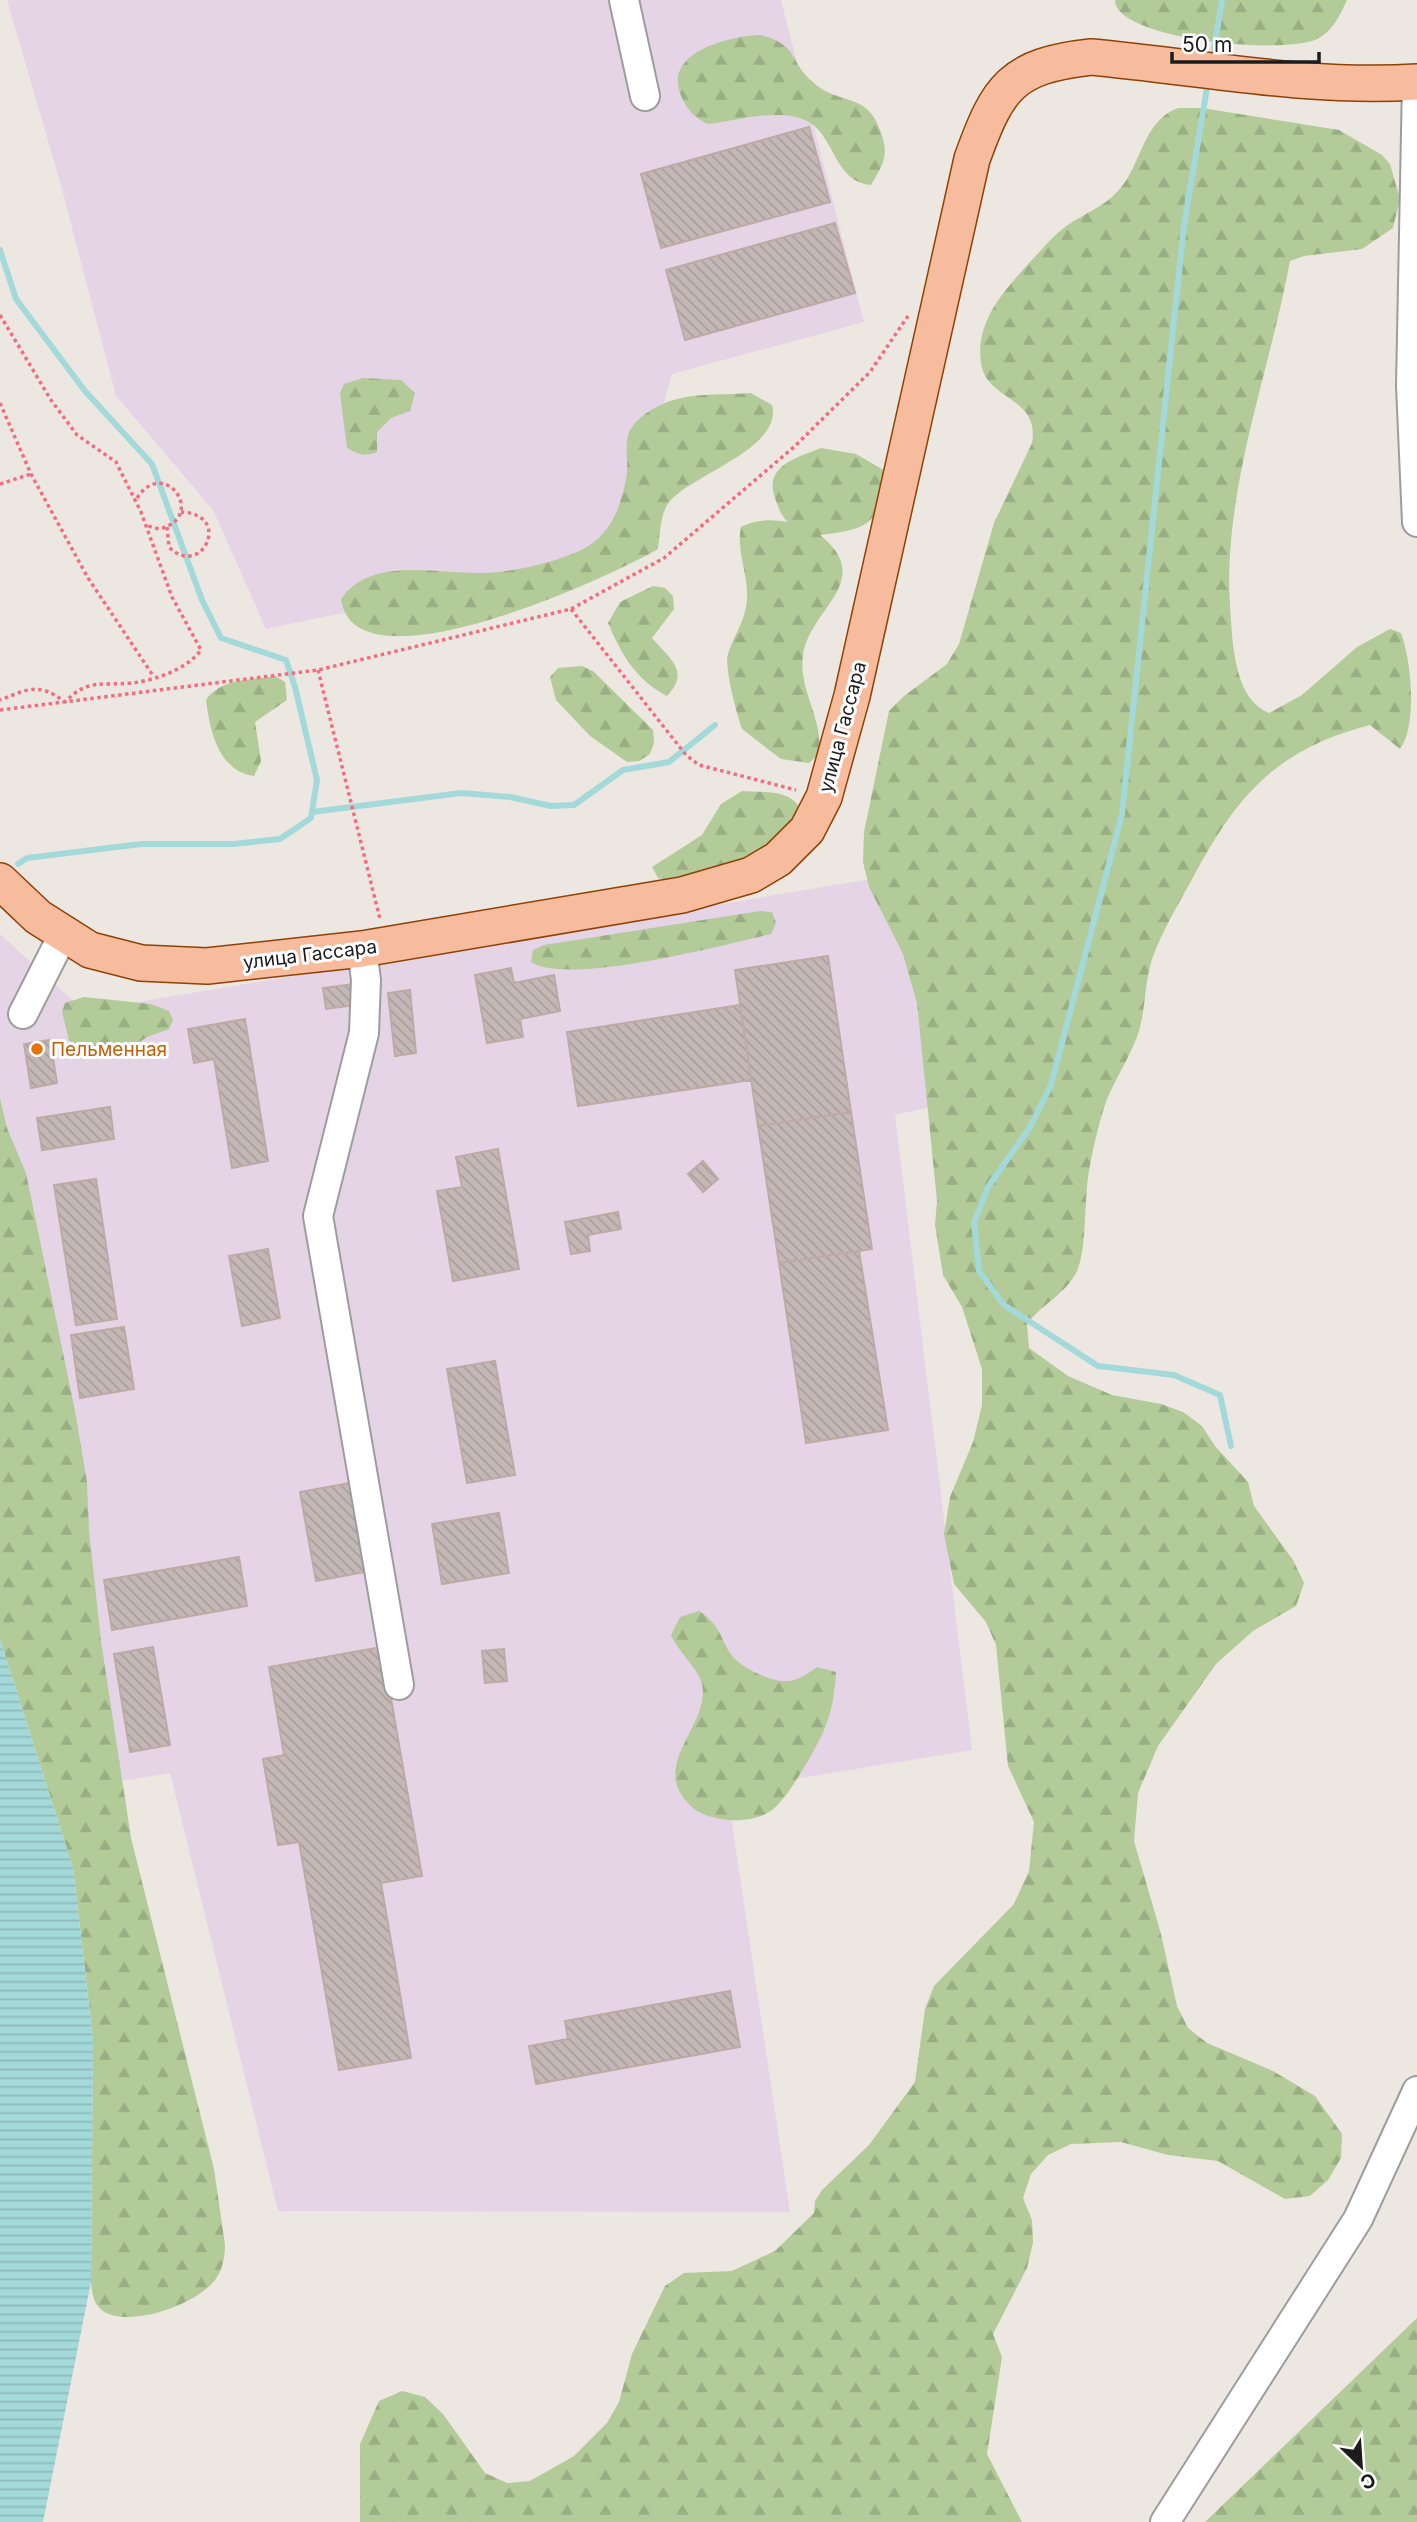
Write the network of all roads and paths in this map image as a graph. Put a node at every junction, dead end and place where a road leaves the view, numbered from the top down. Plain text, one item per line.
1 (624, 0) edge
2 (1417, 82) edge
3 (645, 96) dead end
4 (914, 307) dead end
5 (0, 315) edge
6 (0, 403) edge
7 (31, 474) junction
8 (0, 484) edge
9 (136, 499) junction
10 (180, 512) junction
11 (1417, 522) edge
12 (146, 525) junction
13 (167, 527) junction
14 (571, 609) junction
15 (318, 670) junction
16 (154, 677) junction
17 (0, 700) edge
18 (65, 702) junction
19 (0, 710) edge
20 (824, 797) junction
21 (0, 881) edge
22 (63, 935) junction
23 (374, 947) junction
24 (23, 1014) dead end
25 (399, 1685) dead end
26 (1417, 2091) edge
27 (1165, 2522) edge

1 - 3 street
2 - 11 street
2 - 20 main road, улица Гассара
4 - 14 path
5 - 9 path
6 - 7 path
7 - 8 path
7 - 16 path
9 - 10 path
9 - 12 path
10 - 13 path
10 - 13 path
12 - 13 path
12 - 16 path
14 - 15 path
14 - 20 path
15 - 18 path
15 - 23 path
16 - 18 path
17 - 18 path
18 - 19 path
20 - 23 main road, улица Гассара
21 - 22 main road, улица Гассара
22 - 23 main road, улица Гассара
22 - 24 street
23 - 25 street
26 - 27 street

